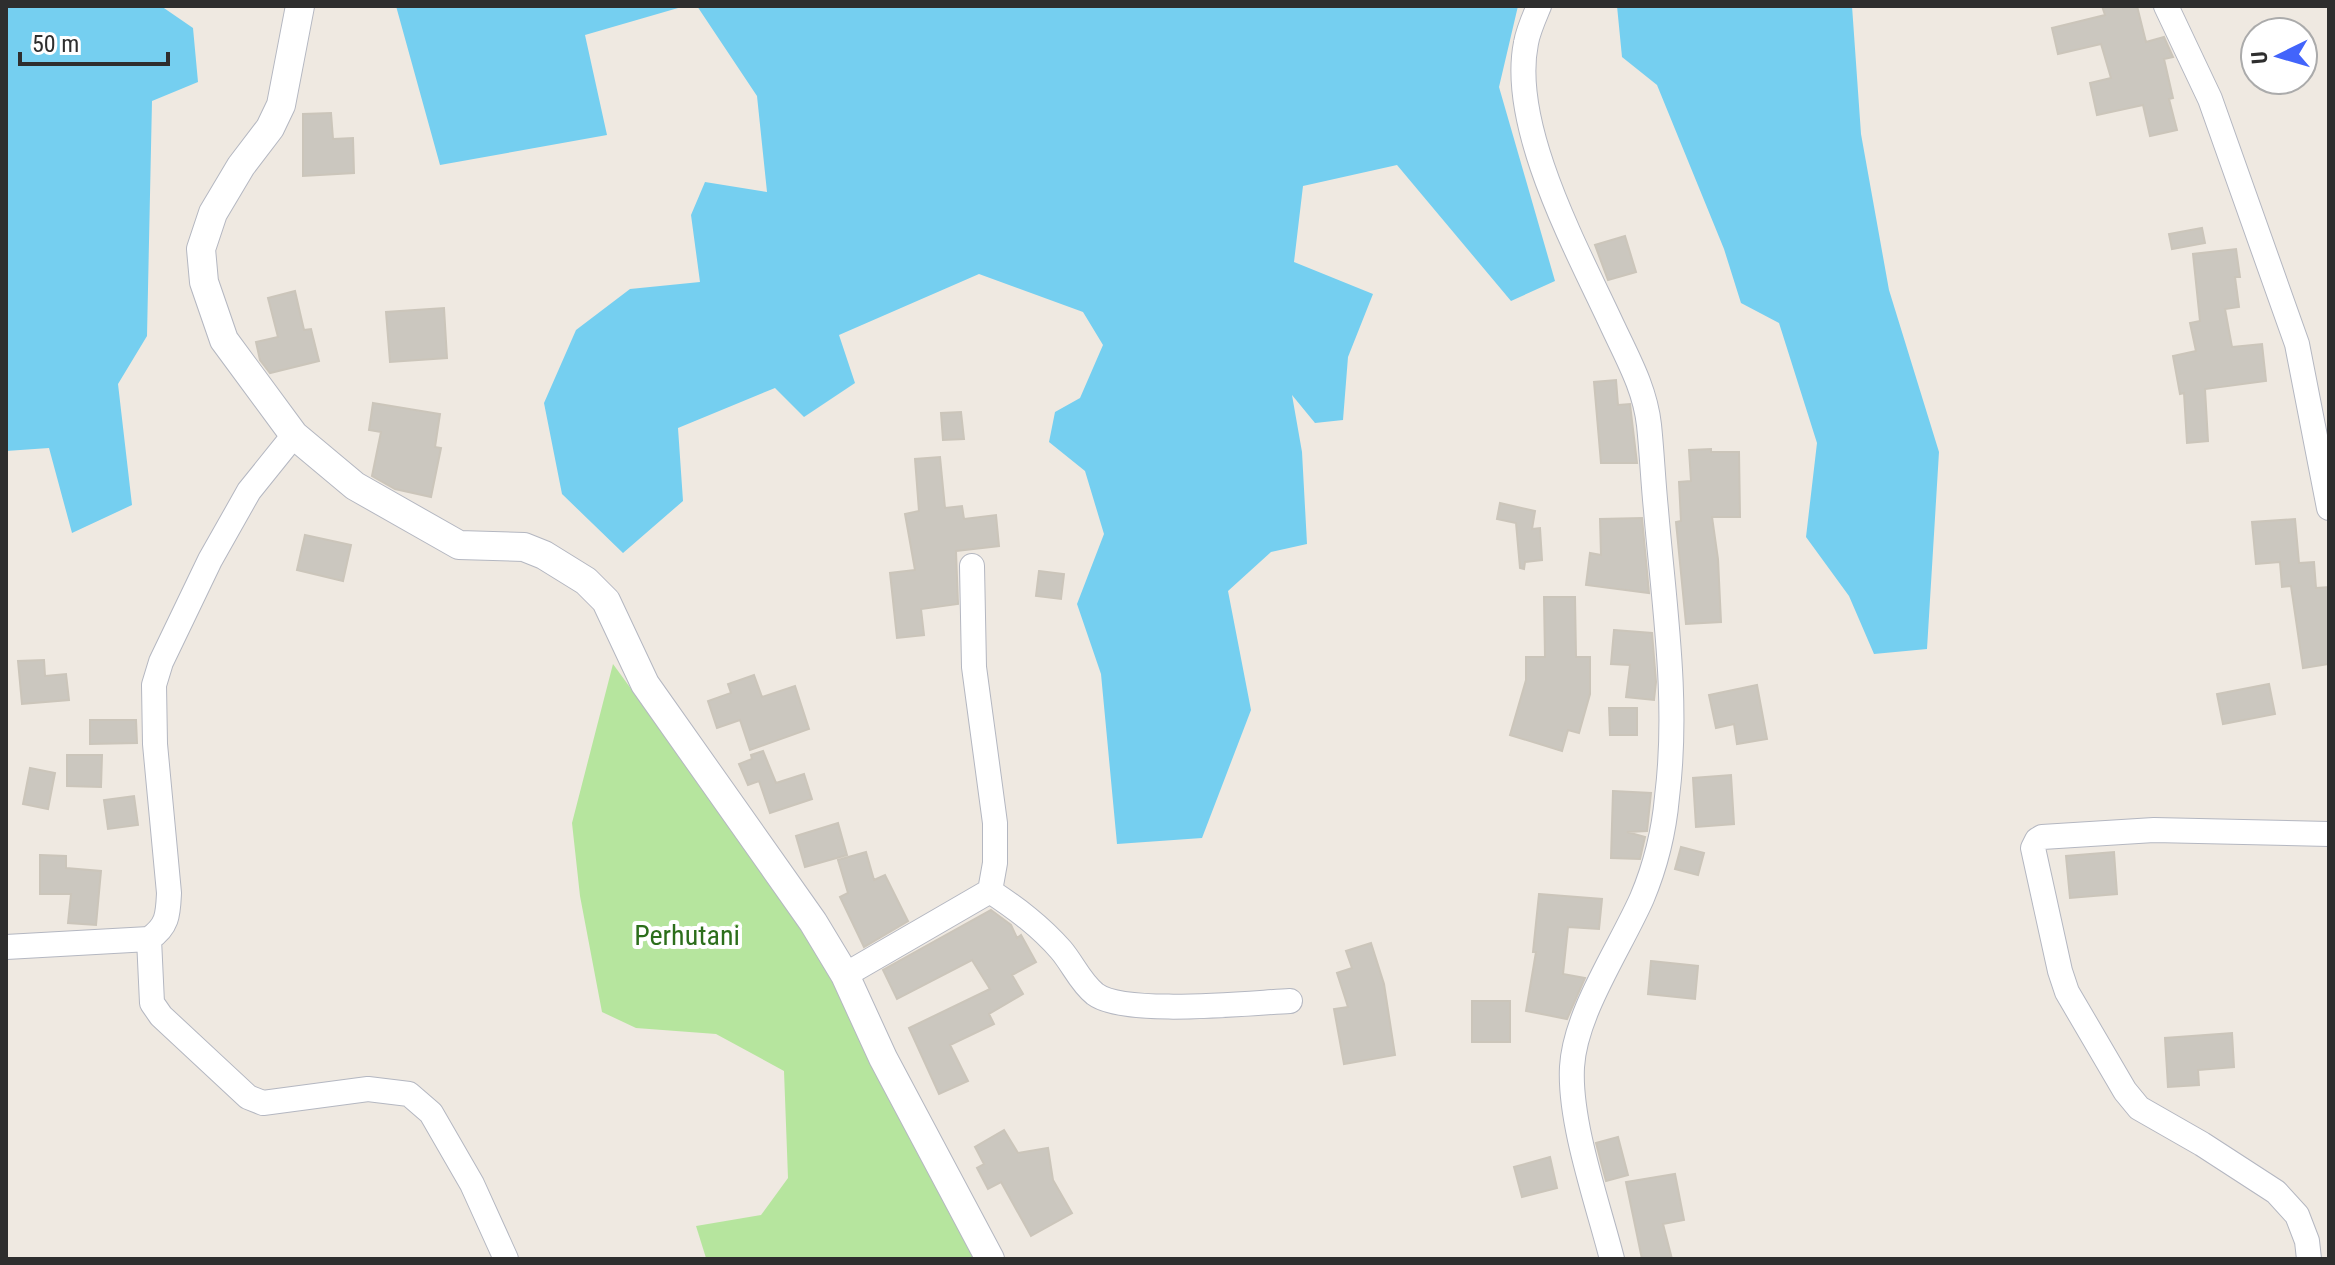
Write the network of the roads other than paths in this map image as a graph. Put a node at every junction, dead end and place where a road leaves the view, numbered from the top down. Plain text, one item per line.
1 (300, 6) edge
2 (1539, 6) edge
3 (2166, 6) edge
4 (294, 435) junction
5 (2329, 508) edge
6 (972, 566) dead end
7 (2329, 834) edge
8 (990, 891) junction
9 (149, 939) junction
10 (6, 947) edge
11 (845, 975) junction
12 (1290, 1001) dead end
13 (506, 1259) edge
14 (990, 1259) edge
15 (1612, 1259) edge
16 (2309, 1259) edge

1 - 4 street
2 - 15 street
3 - 5 street
4 - 9 street
4 - 11 street
6 - 8 street
7 - 16 street
8 - 11 street
8 - 12 street
9 - 10 street
9 - 13 street
11 - 14 street

